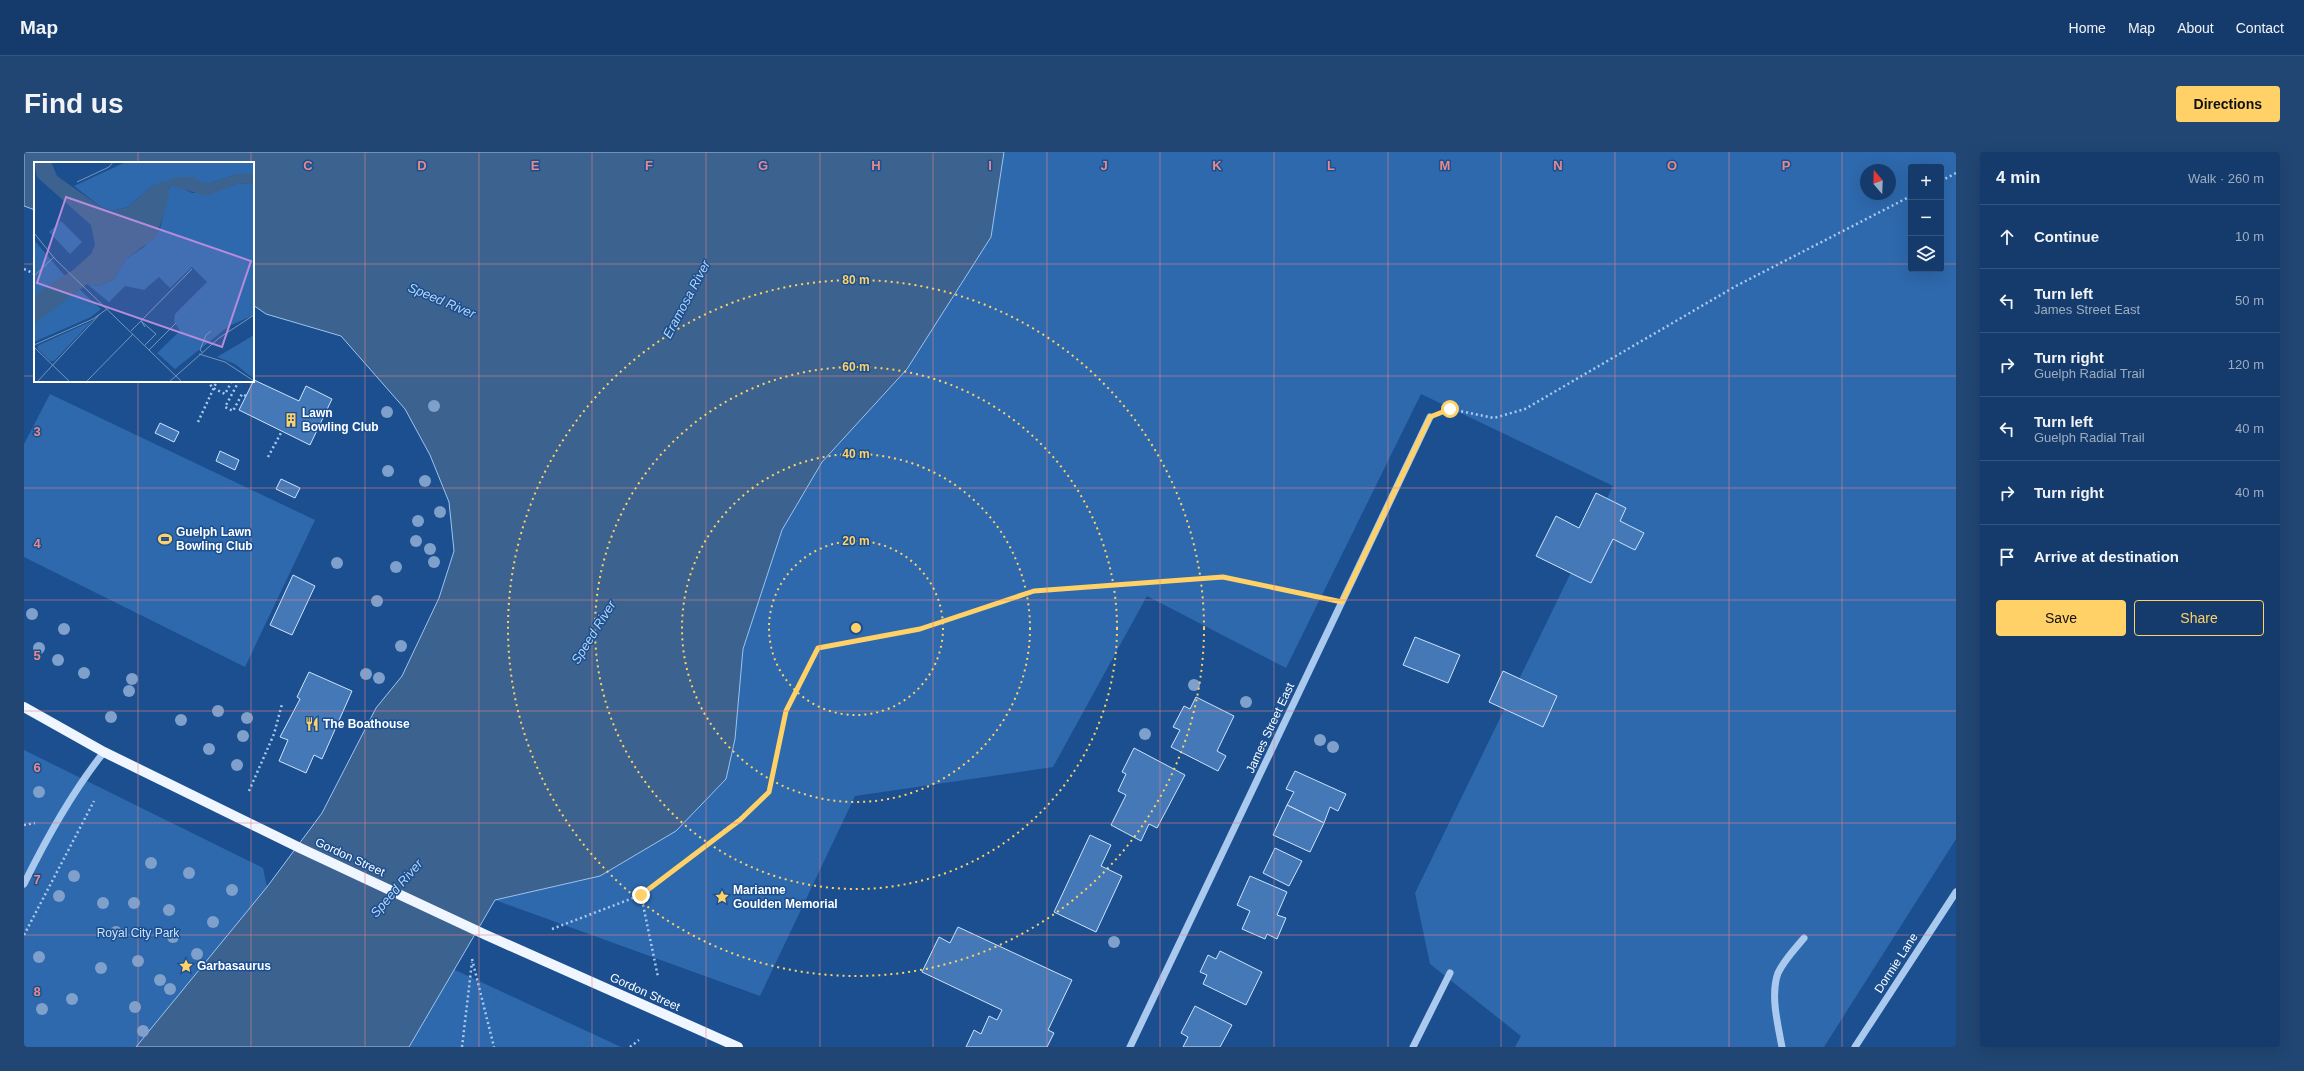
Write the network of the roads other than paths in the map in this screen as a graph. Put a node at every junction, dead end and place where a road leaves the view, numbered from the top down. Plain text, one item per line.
1 (1430, 417) road end
2 (24, 707) edge
3 (104, 752) junction
4 (24, 884) edge
5 (1956, 892) edge
6 (1804, 938) dead end
7 (1450, 973) dead end
8 (738, 1047) edge
9 (1130, 1047) edge
10 (1413, 1047) edge
11 (1782, 1047) edge
12 (1855, 1047) edge

1 - 9 street, James Street East
2 - 3 main road, Gordon Street
3 - 4 street
3 - 8 main road, Gordon Street
5 - 12 street, Dormie Lane
6 - 11 street
7 - 10 street

